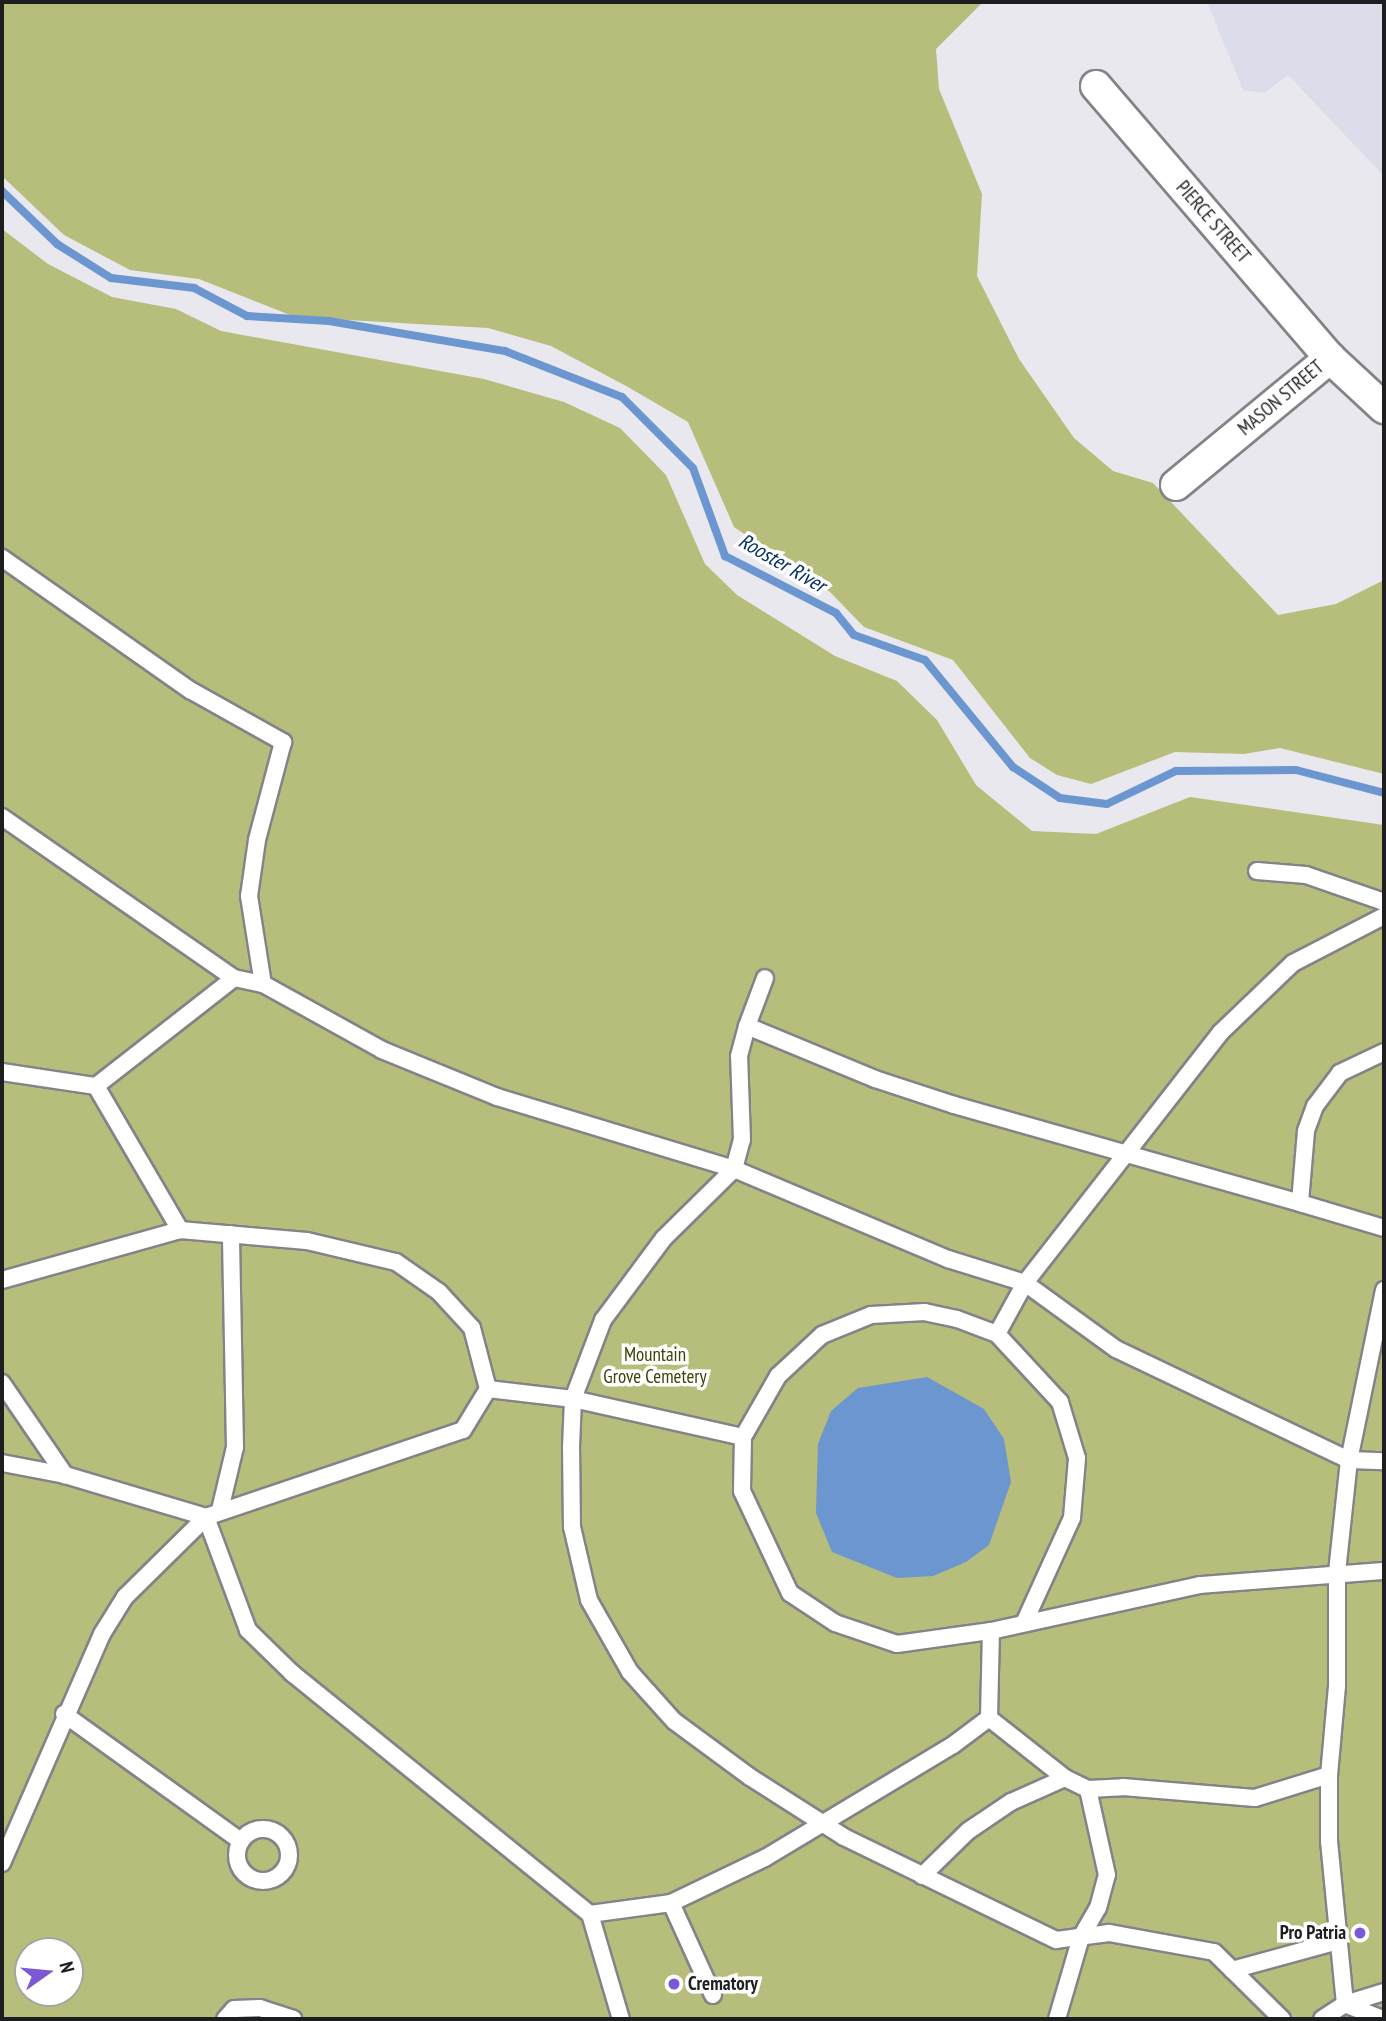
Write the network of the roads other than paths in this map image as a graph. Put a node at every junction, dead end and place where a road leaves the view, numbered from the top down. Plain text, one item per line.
1 (1096, 86) dead end
2 (1329, 358) junction
3 (1384, 408) edge
4 (1176, 485) dead end
5 (2, 558) edge
6 (2, 817) edge
7 (1256, 871) dead end
8 (1384, 902) edge
9 (1384, 916) edge
10 (234, 978) junction
11 (765, 978) dead end
12 (263, 984) junction
13 (747, 1026) junction
14 (1384, 1052) edge
15 (2, 1072) edge
16 (96, 1086) junction
17 (1122, 1153) junction
18 (734, 1169) junction
19 (1300, 1203) junction
20 (1384, 1228) edge
21 (180, 1230) junction
22 (231, 1234) junction
23 (3, 1282) edge
24 (1025, 1283) junction
25 (1384, 1290) edge
26 (997, 1334) junction
27 (2, 1383) edge
28 (488, 1389) junction
29 (573, 1399) junction
30 (743, 1437) junction
31 (1349, 1460) junction
32 (1384, 1461) edge
33 (2, 1463) edge
34 (65, 1475) junction
35 (213, 1514) junction
36 (1384, 1571) edge
37 (1337, 1572) junction
38 (1025, 1621) junction
39 (990, 1631) junction
40 (64, 1714) junction
41 (989, 1718) junction
42 (1329, 1775) junction
43 (1065, 1779) junction
44 (1088, 1789) junction
45 (823, 1819) junction
46 (241, 1841) dead end
47 (2, 1863) edge
48 (922, 1876) junction
49 (671, 1903) junction
50 (590, 1914) junction
51 (1081, 1937) junction
52 (1338, 1941) junction
53 (1232, 1970) junction
54 (1384, 1992) edge
55 (713, 1995) dead end
56 (1345, 2004) junction
57 (225, 2019) edge
58 (293, 2019) edge
59 (621, 2019) edge
60 (1057, 2019) edge
61 (1282, 2019) edge
62 (1322, 2019) edge
63 (1382, 2019) edge

1 - 2 street, PIERCE STREET
2 - 3 street, MASON STREET
2 - 4 street, MASON STREET
5 - 12 lane
6 - 10 lane
7 - 8 lane
9 - 17 lane
10 - 12 lane
10 - 16 lane
11 - 13 lane
12 - 18 lane
13 - 17 lane
13 - 18 lane
14 - 19 lane
15 - 16 lane
16 - 21 lane
17 - 19 lane
17 - 24 lane
18 - 24 lane
18 - 29 lane
19 - 20 lane
21 - 22 lane
21 - 23 lane
22 - 28 lane
22 - 35 lane
24 - 26 lane
24 - 31 lane
25 - 31 lane
26 - 30 lane
26 - 38 lane
27 - 34 lane
28 - 29 lane
28 - 35 lane
29 - 30 lane
29 - 45 lane
30 - 39 lane
31 - 32 lane
31 - 37 lane
33 - 34 lane
34 - 35 lane
35 - 40 lane
35 - 50 lane
36 - 37 lane
37 - 38 lane
37 - 42 lane
38 - 39 lane
39 - 41 lane
40 - 46 lane
40 - 47 lane
41 - 43 lane
41 - 45 lane
42 - 44 lane
42 - 52 lane
43 - 44 lane
43 - 48 lane
44 - 51 lane
45 - 48 lane
45 - 49 lane
48 - 51 lane
49 - 50 lane
49 - 55 lane
50 - 59 lane
51 - 53 lane
51 - 60 lane
52 - 53 lane
52 - 56 lane
53 - 61 lane
54 - 56 lane
56 - 62 lane
56 - 63 lane
57 - 58 lane

